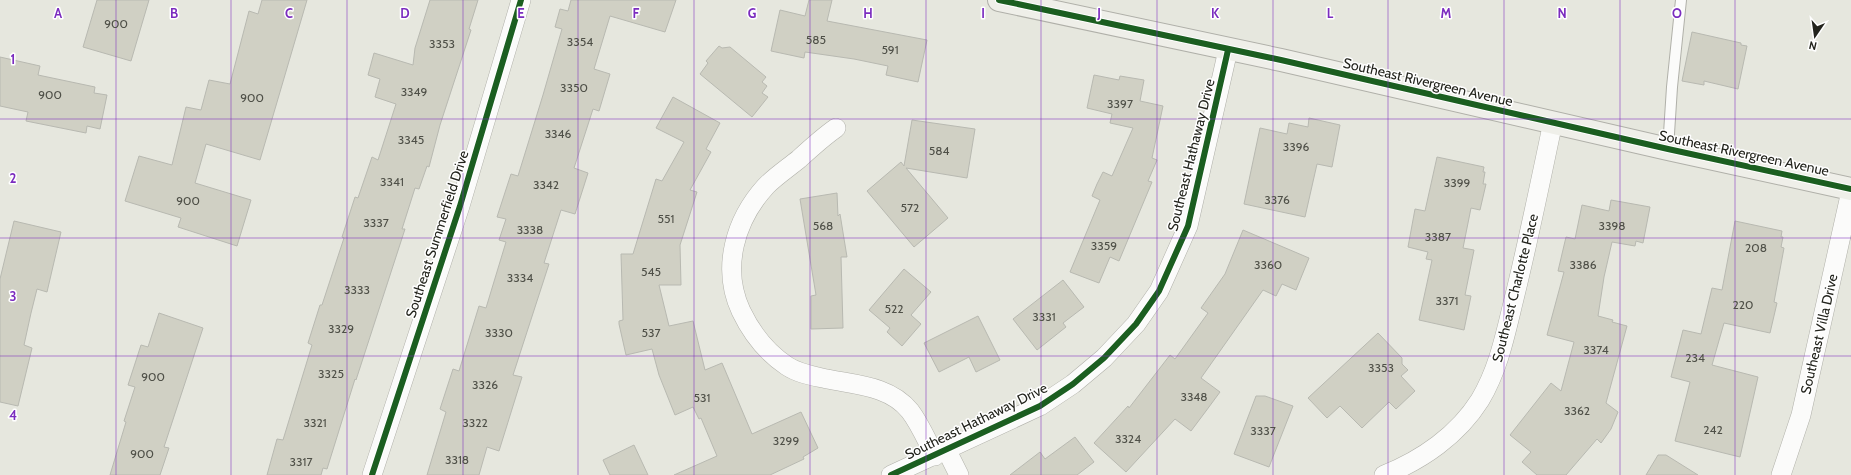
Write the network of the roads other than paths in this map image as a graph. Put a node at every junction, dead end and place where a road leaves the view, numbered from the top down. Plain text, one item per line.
1 (521, 0) edge
2 (999, 0) edge
3 (1681, 0) edge
4 (1228, 50) junction
5 (1553, 122) junction
6 (836, 128) dead end
7 (1668, 149) junction
8 (1851, 190) edge
9 (941, 453) junction
10 (372, 475) edge
11 (892, 475) edge
12 (959, 475) edge
13 (1384, 475) edge
14 (1780, 475) edge

1 - 10 street, Southeast Summerfield Drive
2 - 4 street, Southeast Rivergreen Avenue
3 - 7 lane
4 - 5 street, Southeast Rivergreen Avenue
4 - 9 street, Southeast Hathaway Drive
5 - 7 street, Southeast Rivergreen Avenue
5 - 13 street, Southeast Charlotte Place
6 - 9 street
7 - 8 street, Southeast Rivergreen Avenue
8 - 14 street, Southeast Villa Drive
9 - 11 street, Southeast Hathaway Drive
9 - 12 street

